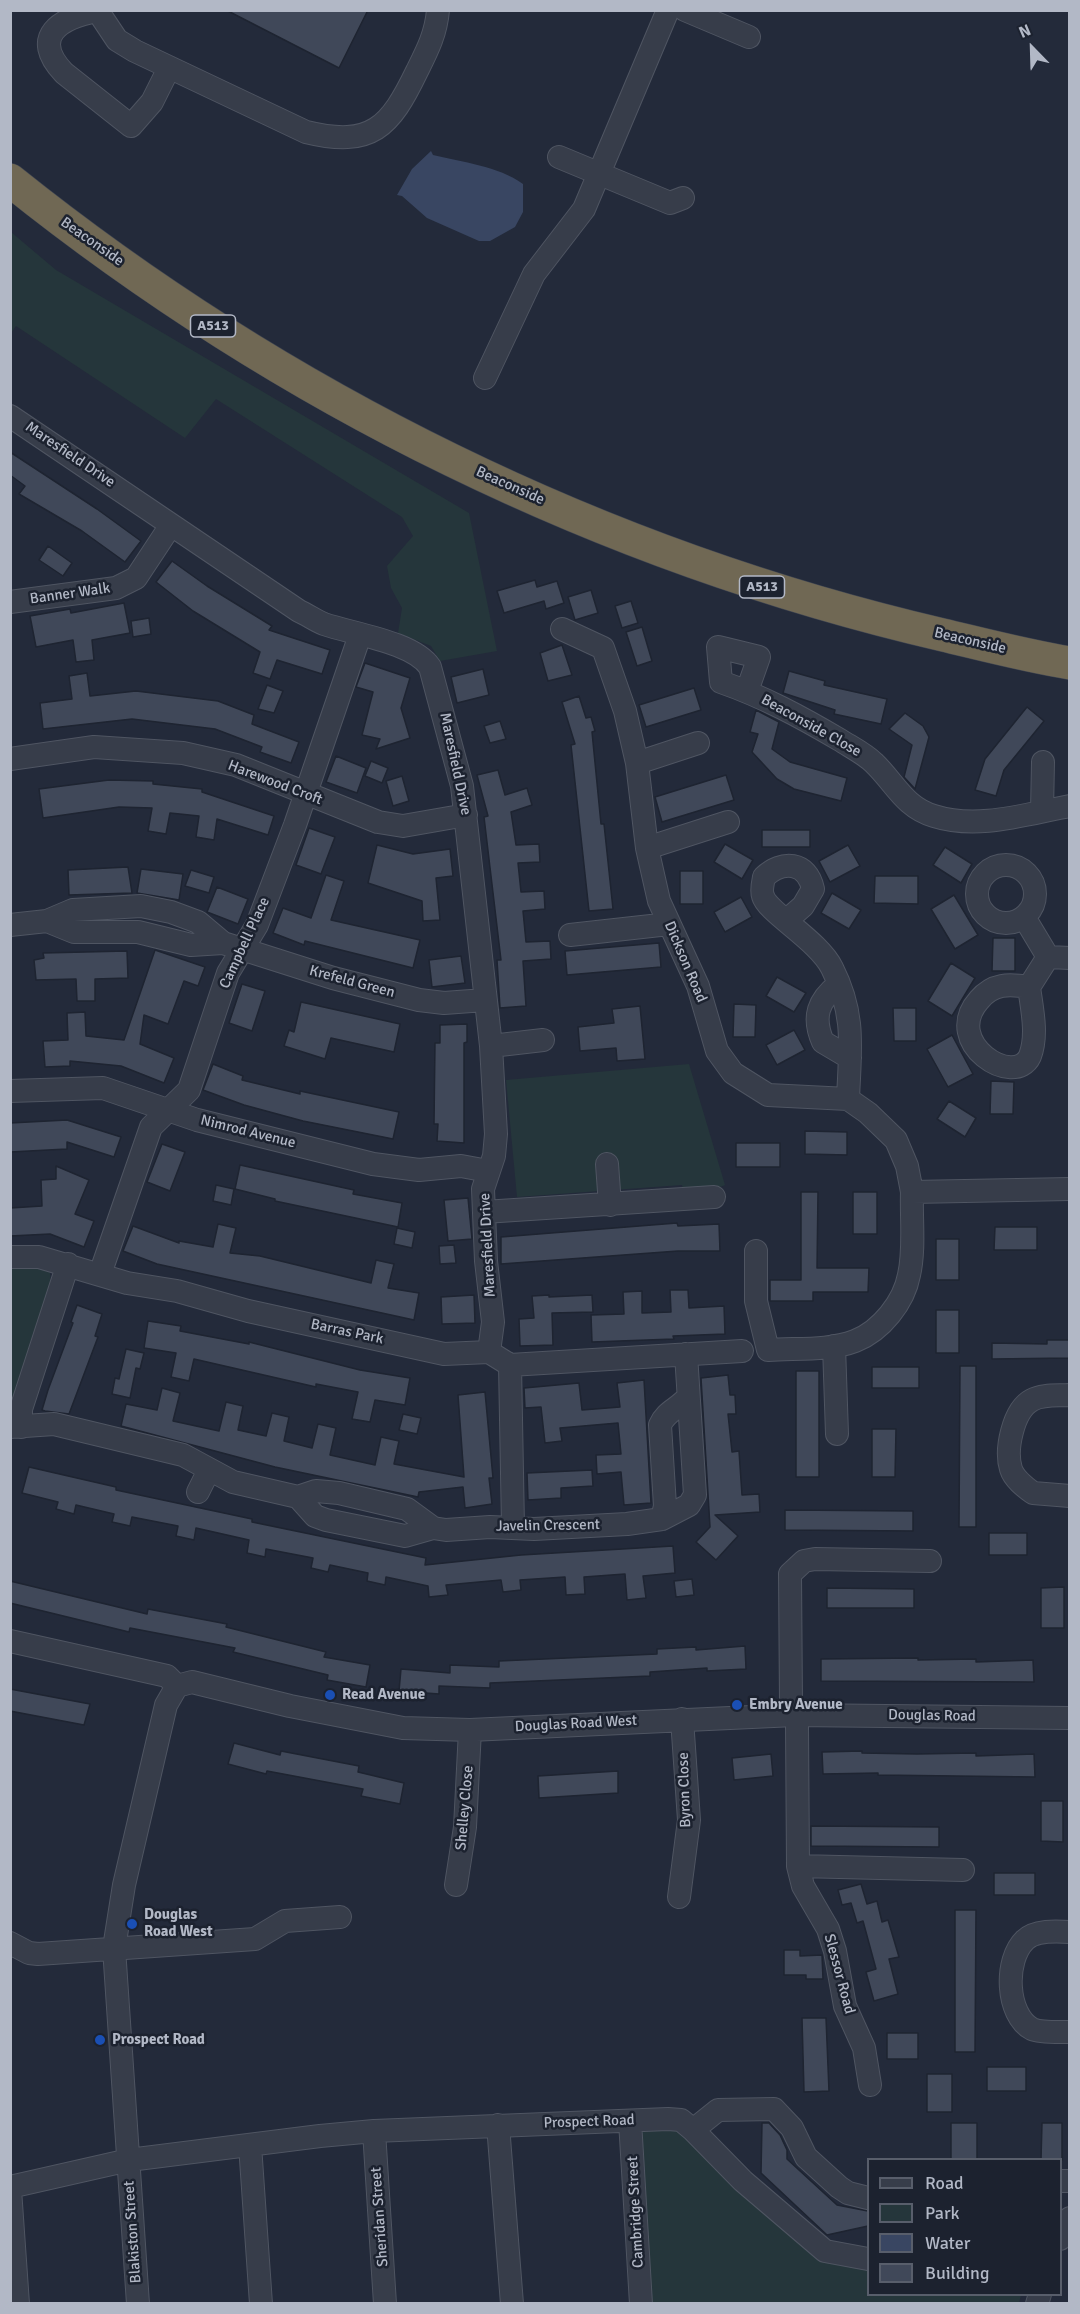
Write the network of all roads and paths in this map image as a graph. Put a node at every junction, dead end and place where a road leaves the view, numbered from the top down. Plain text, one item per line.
1 (438, 10) edge
2 (668, 10) edge
3 (685, 10) edge
4 (97, 11) edge
5 (749, 38) dead end
6 (169, 68) junction
7 (559, 157) dead end
8 (599, 174) junction
9 (10, 180) edge
10 (683, 198) dead end
11 (485, 378) dead end
12 (10, 416) edge
13 (171, 525) junction
14 (10, 602) edge
15 (562, 629) dead end
16 (360, 635) junction
17 (1070, 663) edge
18 (747, 691) dead end
19 (698, 743) dead end
20 (10, 759) edge
21 (1043, 762) dead end
22 (636, 763) junction
23 (306, 794) junction
24 (1070, 806) edge
25 (1042, 811) junction
26 (466, 815) junction
27 (728, 822) dead end
28 (647, 848) junction
29 (1024, 917) dead end
30 (787, 920) dead end
31 (669, 924) junction
32 (10, 926) edge
33 (570, 935) dead end
34 (231, 946) junction
35 (1059, 958) edge
36 (839, 984) junction
37 (1029, 987) dead end
38 (485, 1000) junction
39 (543, 1040) dead end
40 (491, 1046) junction
41 (849, 1058) junction
42 (10, 1091) edge
43 (848, 1100) junction
44 (168, 1109) junction
45 (607, 1164) dead end
46 (488, 1170) junction
47 (1070, 1189) edge
48 (912, 1192) junction
49 (714, 1197) dead end
50 (610, 1205) junction
51 (484, 1212) junction
52 (756, 1251) dead end
53 (10, 1257) edge
54 (68, 1264) junction
55 (100, 1274) junction
56 (834, 1346) junction
57 (742, 1351) dead end
58 (489, 1352) junction
59 (686, 1354) junction
60 (510, 1365) junction
61 (1070, 1395) edge
62 (688, 1397) junction
63 (16, 1427) edge
64 (837, 1434) dead end
65 (209, 1470) junction
66 (198, 1492) dead end
67 (1070, 1496) edge
68 (662, 1519) junction
69 (513, 1527) junction
70 (930, 1561) dead end
71 (10, 1641) edge
72 (177, 1686) junction
73 (795, 1715) junction
74 (1070, 1718) edge
75 (682, 1719) junction
76 (470, 1730) junction
77 (798, 1866) junction
78 (963, 1870) dead end
79 (456, 1885) dead end
80 (678, 1897) dead end
81 (340, 1917) dead end
82 (1070, 1932) edge
83 (10, 1942) edge
84 (114, 1948) junction
85 (1070, 2032) edge
86 (870, 2085) dead end
87 (630, 2121) junction
88 (498, 2125) junction
89 (693, 2130) junction
90 (374, 2131) junction
91 (250, 2145) junction
92 (129, 2160) junction
93 (10, 2188) edge
94 (867, 2198) edge
95 (1070, 2218) edge
96 (1062, 2235) edge
97 (867, 2259) edge
98 (18, 2304) edge
99 (138, 2304) edge
100 (261, 2304) edge
101 (385, 2304) edge
102 (512, 2304) edge
103 (641, 2304) edge

1 - 6 street
2 - 8 street
3 - 5 street
4 - 6 street
4 - 6 street
7 - 8 street
8 - 10 street
8 - 11 street
9 - 17 highway, Beaconside / A513
12 - 13 street, Maresfield Drive
13 - 14 street, Banner Walk
13 - 16 street, Maresfield Drive
15 - 22 street, Dickson Road
16 - 23 street, Campbell Place
16 - 26 street, Maresfield Drive
18 - 25 street, Beaconside Close
19 - 22 street
20 - 23 street, Harewood Croft
21 - 25 street
22 - 28 street, Dickson Road
23 - 26 street, Harewood Croft
23 - 34 street, Campbell Place
24 - 25 street, Beaconside Close
26 - 38 street, Maresfield Drive
27 - 28 street
28 - 31 street, Dickson Road
29 - 35 street
30 - 36 street
31 - 33 street
31 - 43 street, Dickson Road
32 - 34 street, Krefeld Green
34 - 38 street, Krefeld Green
34 - 44 street, Campbell Place
35 - 37 street
36 - 41 street
36 - 41 street
38 - 40 street, Maresfield Drive
39 - 40 street
40 - 46 street, Maresfield Drive
41 - 43 street
42 - 44 street, Nimrod Avenue
43 - 48 street
44 - 46 street, Nimrod Avenue
44 - 55 street, Campbell Place
45 - 50 street
46 - 51 street, Maresfield Drive
47 - 48 street
48 - 56 street
49 - 50 street
50 - 51 street
51 - 58 street, Maresfield Drive
52 - 56 street
53 - 54 street, Barras Park
54 - 55 street, Barras Park
54 - 63 street
55 - 58 street, Barras Park
56 - 64 street
57 - 59 street
58 - 60 street
59 - 60 street
59 - 62 street, Javelin Crescent
60 - 69 street
61 - 67 street
62 - 68 street
62 - 68 street, Javelin Crescent
63 - 65 street, Javelin Crescent
65 - 66 street
65 - 69 street, Javelin Crescent
68 - 69 street, Javelin Crescent
70 - 73 street
71 - 72 street, Douglas Road West
72 - 76 street, Douglas Road West
72 - 84 street
73 - 74 street, Douglas Road
73 - 75 street, Douglas Road West
73 - 77 street, Slessor Road
75 - 76 street, Douglas Road West
75 - 80 street, Byron Close
76 - 79 street, Shelley Close
77 - 78 street
77 - 86 street, Slessor Road
81 - 84 street
82 - 85 street
83 - 84 street
84 - 92 street
87 - 88 street, Prospect Road
87 - 89 street, Prospect Road
87 - 103 street, Cambridge Street
88 - 90 street, Prospect Road
88 - 102 street
89 - 94 street
89 - 97 street, Prospect Road
90 - 91 street, Prospect Road
90 - 101 street, Sheridan Street
91 - 92 street, Prospect Road
91 - 100 street
92 - 93 street, Prospect Road
92 - 99 street, Blakiston Street
93 - 98 street
95 - 96 street

